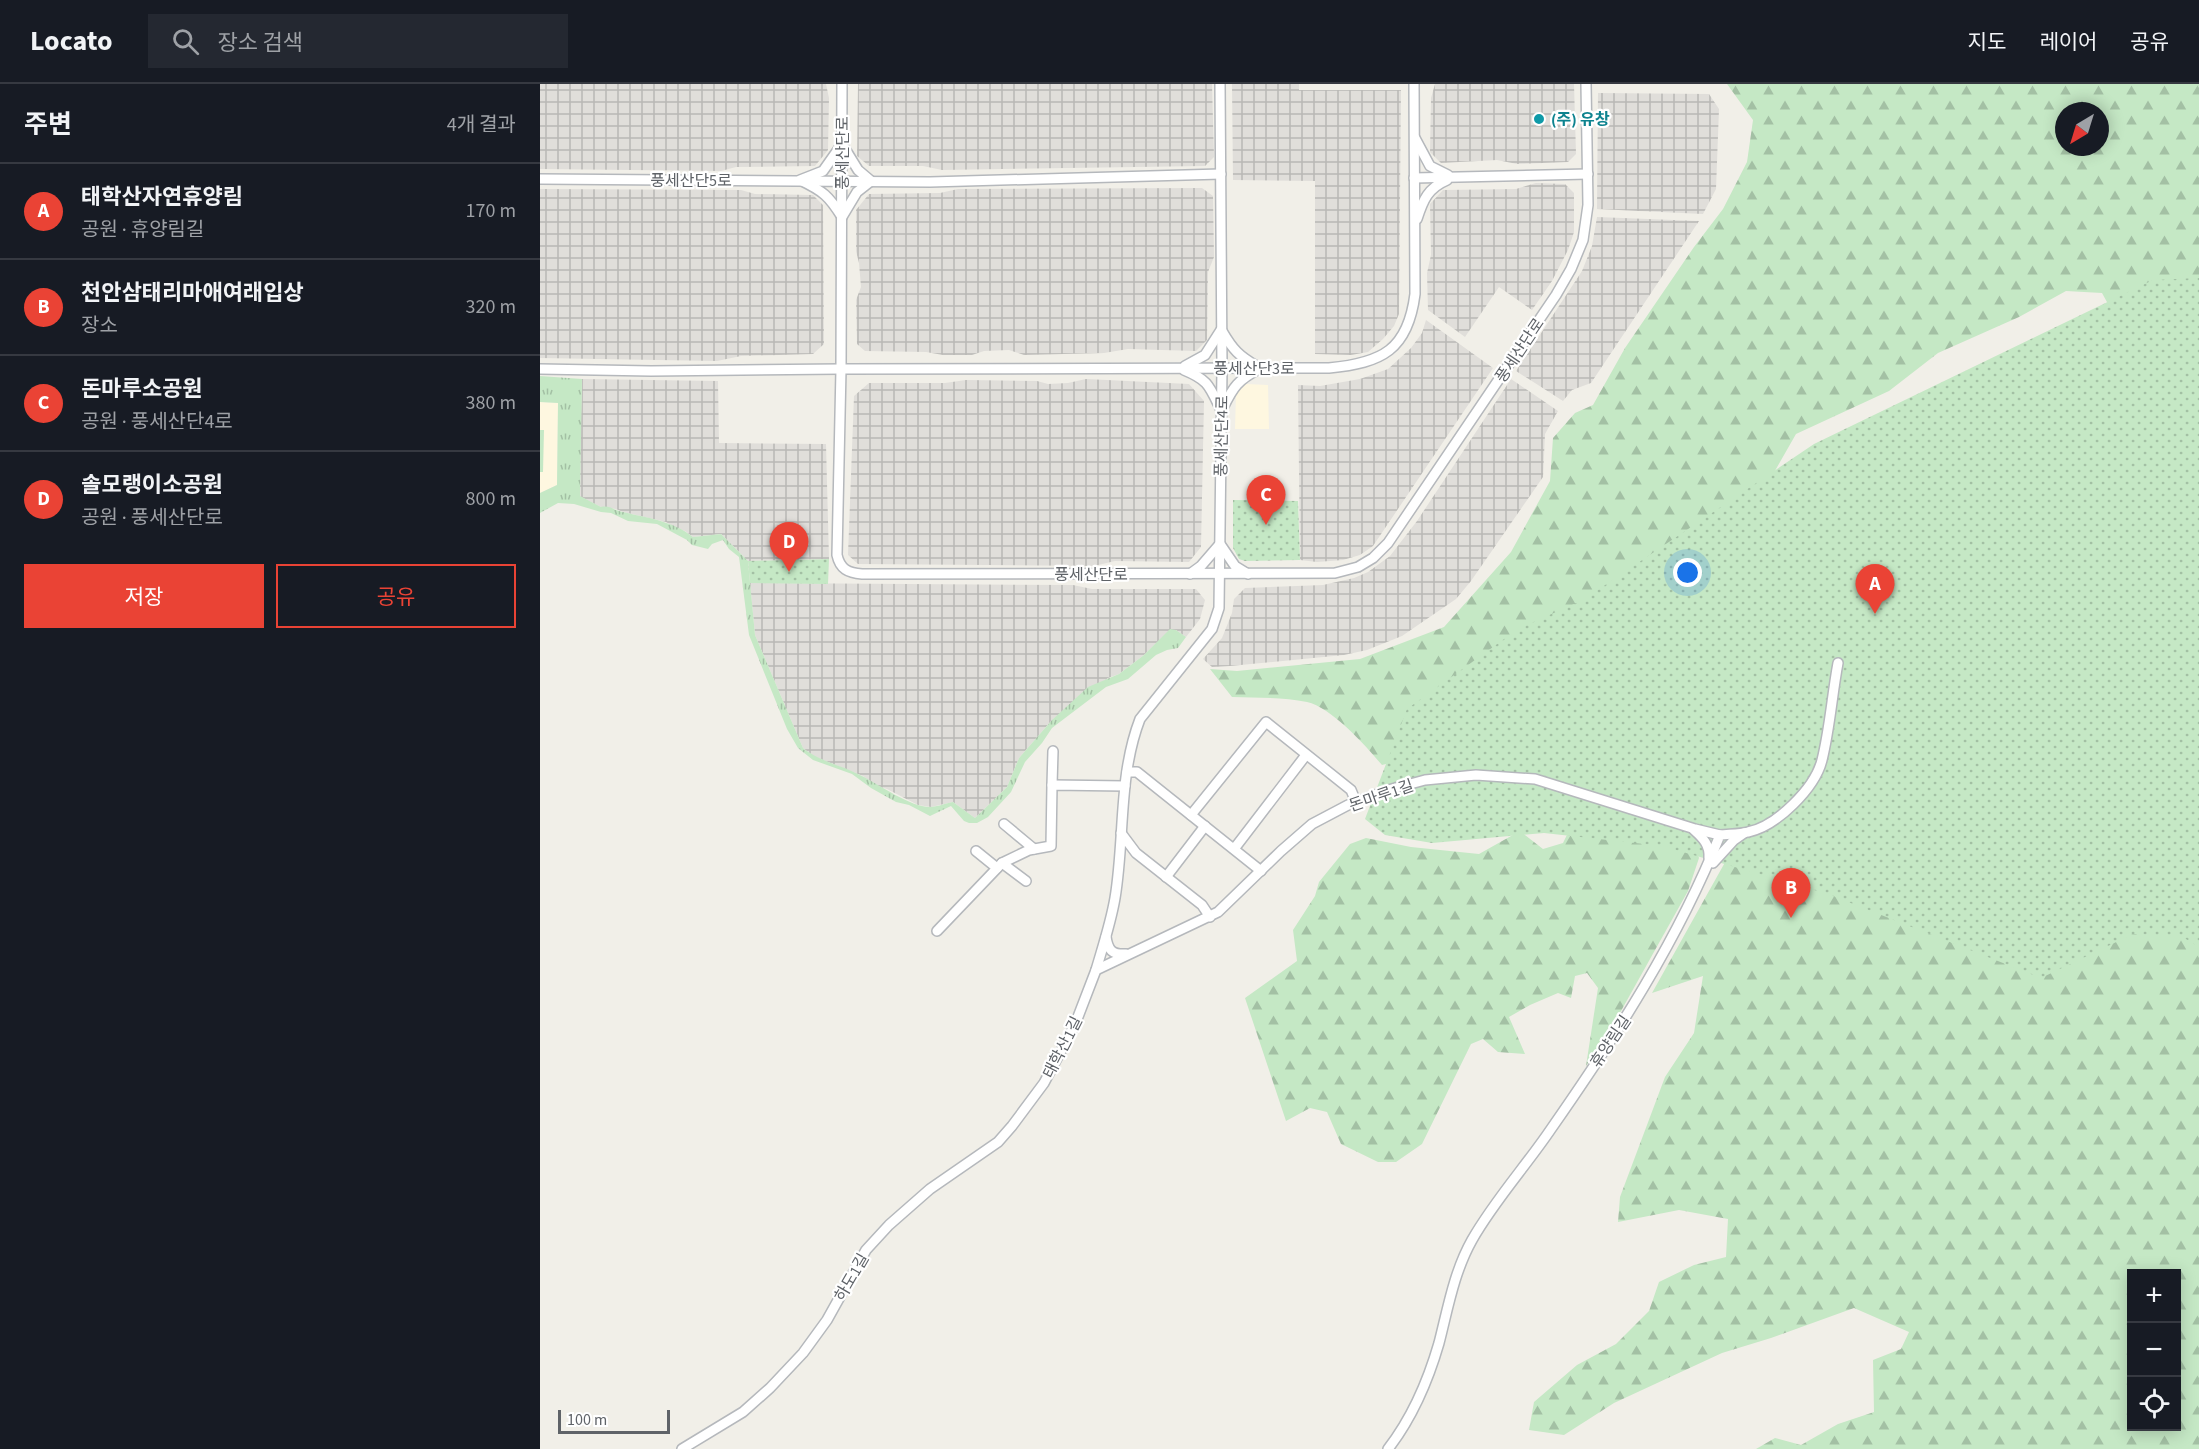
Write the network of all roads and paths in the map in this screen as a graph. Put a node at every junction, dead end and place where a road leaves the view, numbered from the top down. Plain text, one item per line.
1 (842, 84) edge
2 (1220, 84) edge
3 (1414, 84) edge
4 (1586, 84) edge
5 (1414, 137) junction
6 (842, 144) junction
7 (1221, 174) junction
8 (1588, 174) junction
9 (1453, 177) junction
10 (1414, 178) junction
11 (540, 179) edge
12 (800, 180) junction
13 (842, 180) junction
14 (871, 181) junction
15 (842, 217) junction
16 (1415, 224) junction
17 (1222, 330) junction
18 (1180, 368) junction
19 (1222, 368) junction
20 (1260, 368) junction
21 (540, 369) edge
22 (841, 369) junction
23 (1222, 410) junction
24 (1220, 544) junction
25 (1190, 574) junction
26 (1248, 574) junction
27 (1220, 575) junction
28 (1838, 663) dead end
29 (1053, 751) dead end
30 (1306, 754) junction
31 (1127, 772) junction
32 (1052, 785) junction
33 (1125, 786) junction
34 (1356, 802) junction
35 (1191, 815) junction
36 (1004, 824) dead end
37 (1205, 826) junction
38 (1692, 828) junction
39 (1121, 832) junction
40 (1746, 833) junction
41 (1720, 834) junction
42 (1034, 849) junction
43 (1234, 849) junction
44 (976, 851) dead end
45 (1136, 853) junction
46 (1118, 864) junction
47 (1708, 865) junction
48 (999, 866) junction
49 (1261, 871) junction
50 (1166, 877) junction
51 (1702, 877) junction
52 (1026, 881) dead end
53 (1210, 916) junction
54 (938, 931) dead end
55 (1106, 935) junction
56 (1128, 954) junction
57 (1096, 970) junction
58 (1025, 1108) joint
59 (682, 1449) edge
60 (1388, 1449) edge

1 - 6 street, 풍세산단로
2 - 7 street, 풍세산단4로
3 - 5 street, 풍세산단3로
4 - 8 street, 풍세산단로
5 - 9 street
5 - 10 street, 풍세산단3로
6 - 12 street
6 - 13 street, 풍세산단로
6 - 14 street
7 - 14 street
7 - 17 street, 풍세산단4로
8 - 9 street
8 - 26 street, 풍세산단로
9 - 10 street
9 - 16 street
10 - 16 street, 풍세산단3로
11 - 12 street, 풍세산단5로
12 - 13 street, 풍세산단5로
12 - 15 street
13 - 14 street
13 - 15 street, 풍세산단로
14 - 15 street
15 - 22 street, 풍세산단로
16 - 20 street, 풍세산단3로
17 - 18 street
17 - 19 street, 풍세산단4로
17 - 20 street
18 - 19 street, 풍세산단3로
18 - 22 street, 풍세산단3로
18 - 23 street
19 - 20 street, 풍세산단3로
19 - 23 street, 풍세산단4로
20 - 23 street
21 - 22 street
22 - 25 street, 풍세산단로
23 - 24 street, 풍세산단4로
24 - 25 street
24 - 26 street
24 - 27 street, 풍세산단4로
25 - 27 street, 풍세산단로
26 - 27 street, 풍세산단로
27 - 31 street, 풍세산단4로
28 - 40 street
29 - 32 street
30 - 34 street
30 - 35 street
30 - 43 street
31 - 33 street, 풍세산단4로
31 - 35 street
32 - 33 street
32 - 42 street
33 - 39 street, 풍세산단4로
34 - 38 street, 돈마루1길
34 - 49 street, 돈마루1길
35 - 37 street
36 - 42 street
37 - 43 street
37 - 50 street
38 - 41 street, 돈마루1길
38 - 47 street
39 - 45 street
39 - 46 street, 풍세산단4로
40 - 41 street
40 - 51 street
41 - 47 street, 휴양림길
42 - 48 street
43 - 49 street
44 - 48 street
45 - 46 street
45 - 50 street
46 - 55 street, 풍세산단4로
47 - 51 street, 휴양림길
48 - 52 street
48 - 54 street
49 - 53 street, 돈마루1길
50 - 53 street
51 - 60 street, 휴양림길
53 - 56 street, 돈마루1길
55 - 56 street
55 - 57 street, 풍세산단4로
56 - 57 street, 돈마루1길
57 - 58 street, 태학산1길
58 - 59 street, 하도1길

